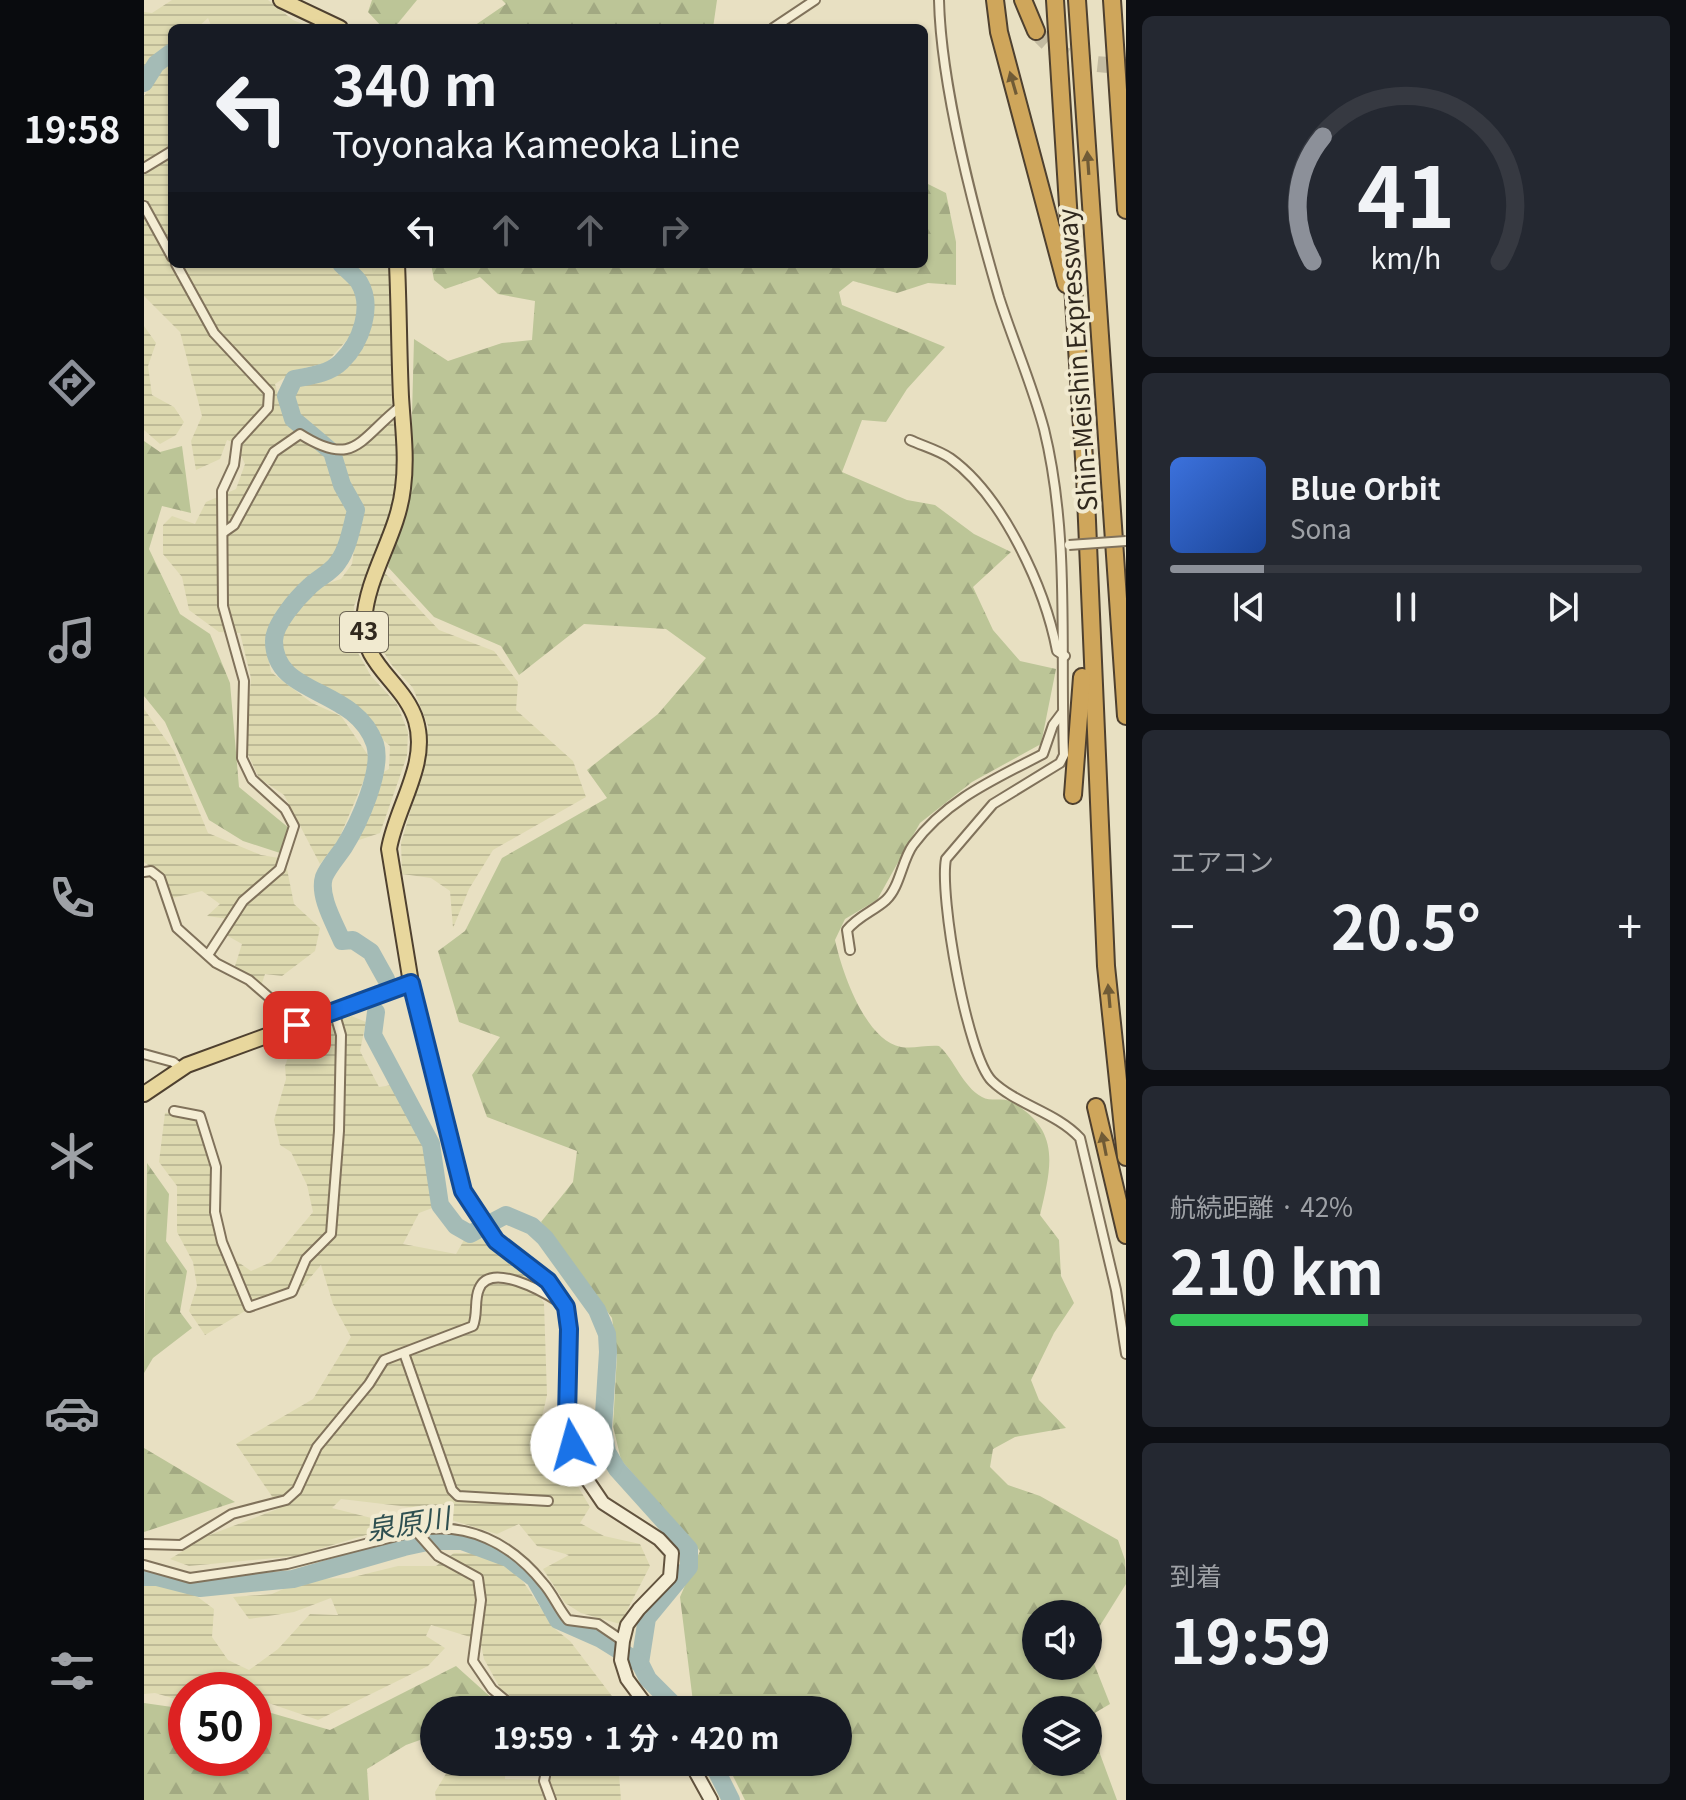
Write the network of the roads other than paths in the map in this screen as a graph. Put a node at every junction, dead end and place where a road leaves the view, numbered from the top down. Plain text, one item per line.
1 (281, 0) edge
2 (815, 0) edge
3 (939, 0) edge
4 (995, 0) edge
5 (1023, 0) edge
6 (1055, 0) edge
7 (1077, 0) edge
8 (1112, 0) edge
9 (332, 24) edge
10 (779, 24) edge
11 (1036, 31) tunnel mouth
12 (168, 153) edge
13 (144, 168) edge
14 (144, 206) edge
15 (1126, 210) edge
16 (168, 250) edge
17 (178, 268) edge
18 (397, 268) edge
19 (1078, 349) junction
20 (402, 406) junction
21 (910, 440) dead end
22 (224, 532) junction
23 (1126, 541) edge
24 (1058, 545) junction
25 (1089, 586) junction
26 (1065, 656) junction
27 (1062, 712) junction
28 (1126, 716) edge
29 (1073, 795) dead end
30 (144, 872) edge
31 (850, 950) dead end
32 (208, 955) junction
33 (411, 983) junction
34 (334, 1011) junction
35 (281, 1030) junction
36 (144, 1054) edge
37 (182, 1069) junction
38 (144, 1094) edge
39 (1096, 1107) dead end
40 (174, 1111) dead end
41 (1126, 1157) edge
42 (1126, 1235) edge
43 (566, 1307) junction
44 (404, 1353) junction
45 (1126, 1354) edge
46 (548, 1501) dead end
47 (416, 1531) junction
48 (144, 1544) edge
49 (144, 1565) edge
50 (623, 1643) junction
51 (500, 1696) edge
52 (640, 1696) edge
53 (545, 1776) edge
54 (698, 1776) edge
55 (551, 1800) edge
56 (711, 1800) edge

1 - 9 main road
2 - 10 street
3 - 24 street
19 -> 4 highway
5 - 11 highway
6 - 19 highway
28 -> 7 highway, Shin-Meishin Expressway
8 - 15 highway
12 - 13 street
14 - 16 street
17 - 22 street
18 - 20 main road, 43
19 - 25 highway
20 - 22 street
20 - 33 main road, 43
21 - 26 street
22 - 32 street
23 - 24 street, bridge
24 - 26 street
25 - 29 highway
41 -> 25 highway
26 - 27 street
27 - 31 street
27 - 45 street
30 - 32 street
32 - 35 street
33 - 34 main road
33 - 43 main road
34 - 35 main road
34 - 40 street
35 - 37 main road
36 - 37 street
37 - 38 main road
42 -> 39 highway
43 - 44 street
43 - 50 main road
44 - 46 street
44 - 48 street
47 - 49 street
47 - 50 street
47 - 51 street
50 - 52 main road
53 - 55 street
54 - 56 main road

